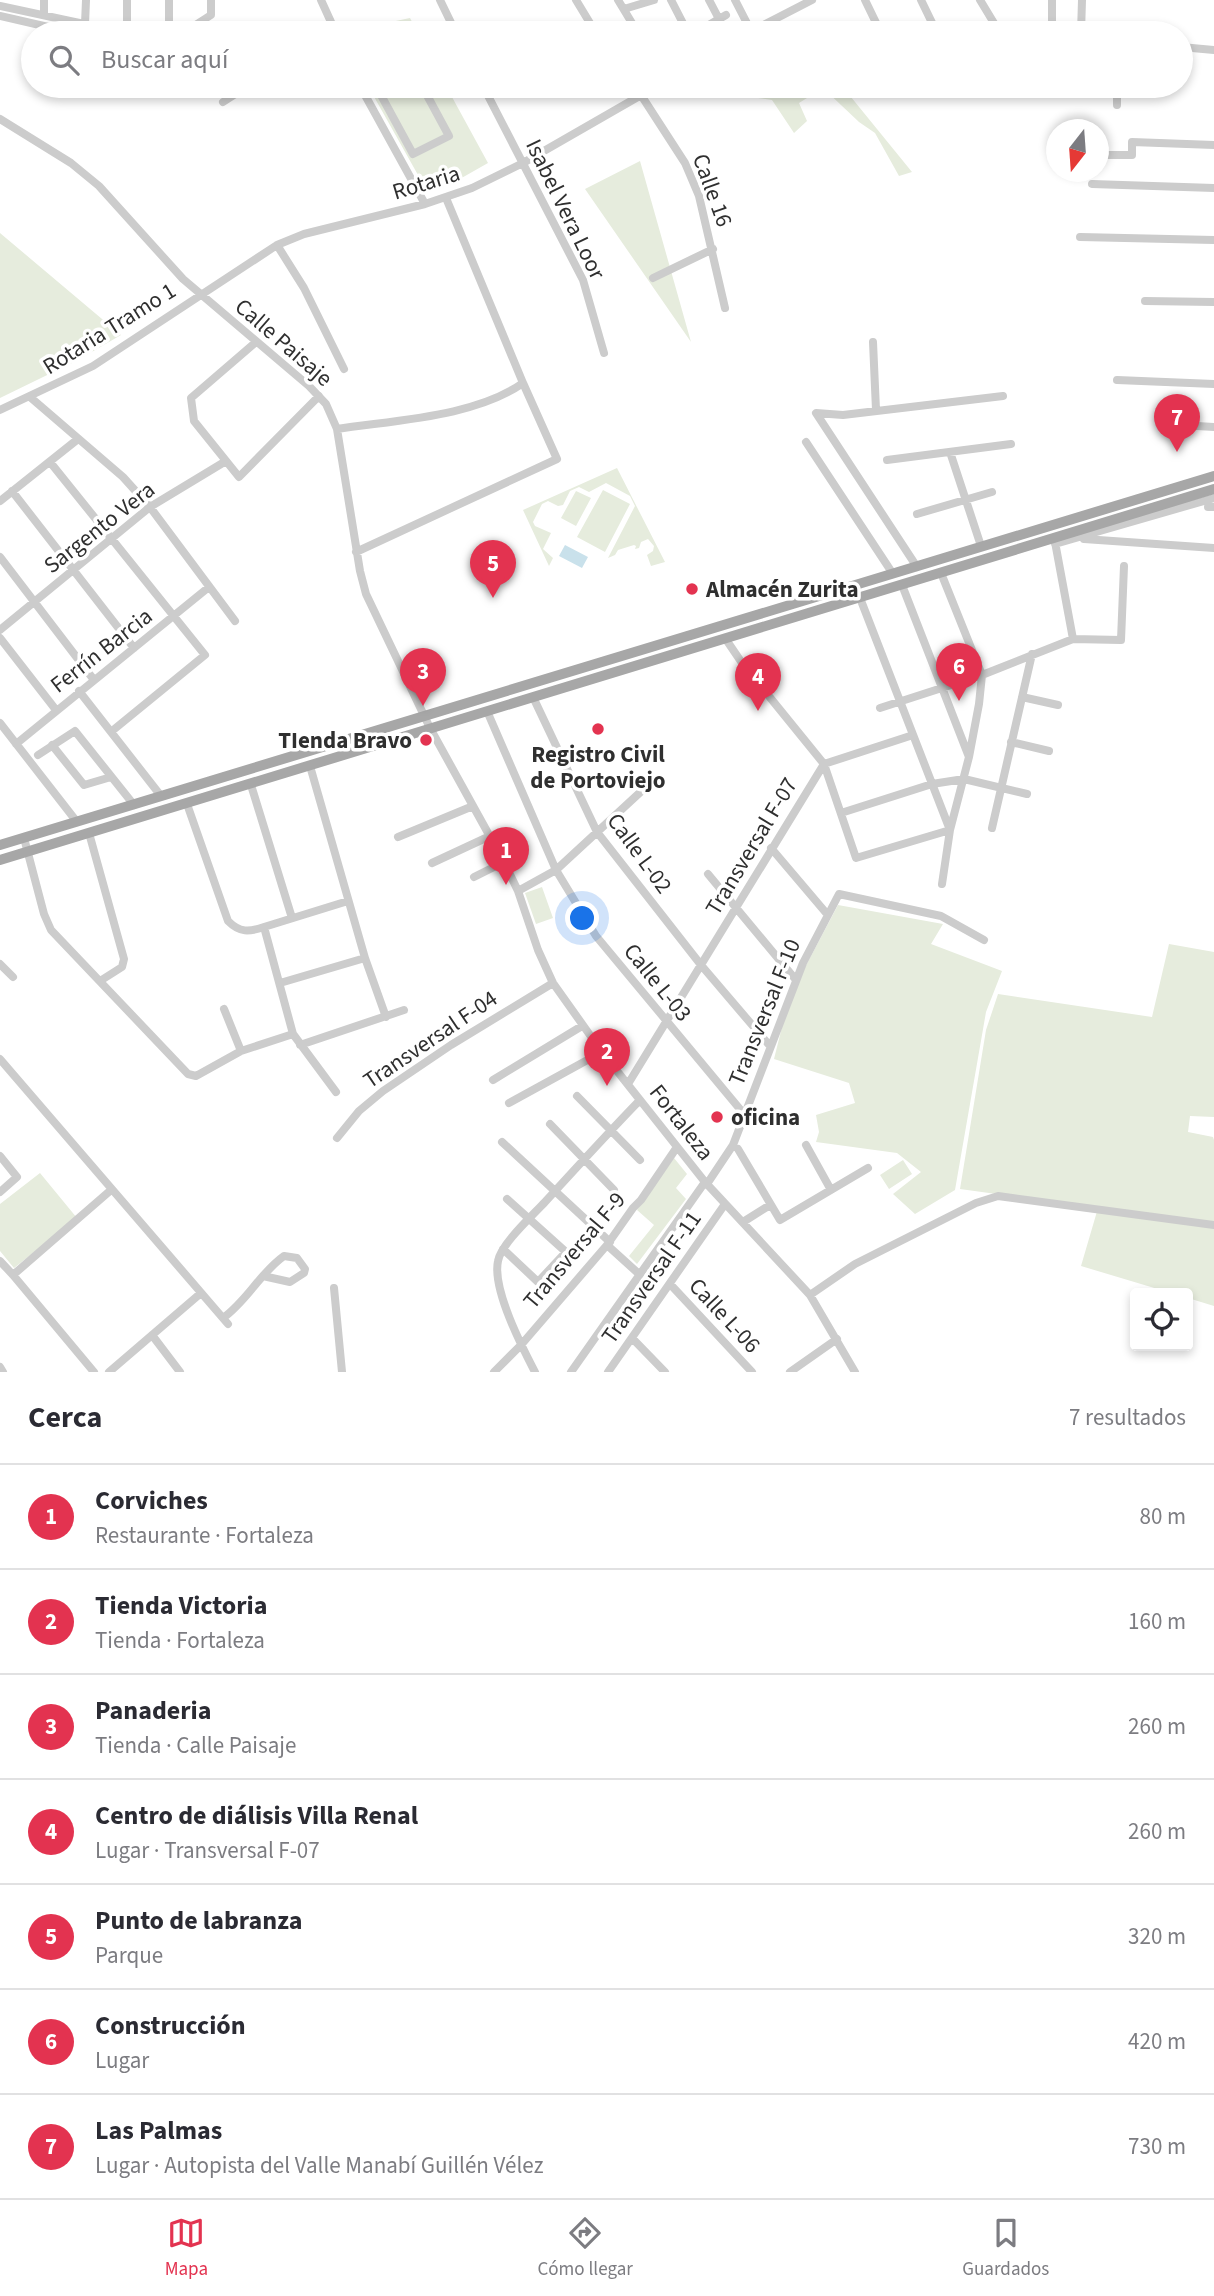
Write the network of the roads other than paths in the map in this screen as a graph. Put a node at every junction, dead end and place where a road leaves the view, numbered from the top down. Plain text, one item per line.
1 (44, 0) edge
2 (86, 0) edge
3 (127, 0) edge
4 (169, 0) edge
5 (211, 0) edge
6 (321, 0) edge
7 (576, 0) edge
8 (618, 0) edge
9 (654, 0) edge
10 (671, 0) edge
11 (709, 0) edge
12 (735, 0) edge
13 (812, 0) edge
14 (865, 0) edge
15 (921, 0) edge
16 (980, 0) edge
17 (1052, 0) edge
18 (1082, 0) edge
19 (440, 2) edge
20 (803, 2) edge
21 (2, 4) edge
22 (624, 9) junction
23 (44, 15) junction
24 (0, 16) edge
25 (22, 21) edge
26 (72, 21) edge
27 (86, 21) edge
28 (127, 21) edge
29 (169, 21) edge
30 (202, 21) edge
31 (331, 21) edge
32 (450, 21) edge
33 (589, 21) edge
34 (631, 21) edge
35 (682, 21) edge
36 (715, 21) edge
37 (745, 21) edge
38 (769, 21) edge
39 (875, 21) edge
40 (931, 21) edge
41 (993, 21) edge
42 (1052, 21) edge
43 (1082, 21) edge
44 (1193, 48) edge
45 (1214, 50) edge
46 (229, 98) edge
47 (367, 98) edge
48 (382, 98) edge
49 (428, 98) edge
50 (489, 98) edge
51 (637, 98) edge
52 (644, 98) edge
53 (1117, 98) edge
54 (223, 102) dead end
55 (1117, 105) dead end
56 (0, 120) edge
57 (1214, 145) edge
58 (1109, 155) edge
59 (523, 163) junction
60 (1092, 184) dead end
61 (1214, 188) edge
62 (446, 198) junction
63 (425, 204) junction
64 (1080, 237) dead end
65 (1214, 240) edge
66 (277, 244) junction
67 (713, 249) junction
68 (653, 278) dead end
69 (200, 294) junction
70 (1145, 301) dead end
71 (1214, 302) edge
72 (726, 308) dead end
73 (256, 342) junction
74 (873, 342) dead end
75 (604, 353) dead end
76 (344, 369) dead end
77 (1117, 380) dead end
78 (523, 383) junction
79 (1214, 384) edge
80 (318, 396) junction
81 (1003, 396) dead end
82 (30, 397) junction
83 (0, 410) edge
84 (876, 410) junction
85 (1180, 425) dead end
86 (1214, 427) edge
87 (337, 429) junction
88 (78, 439) junction
89 (806, 442) dead end
90 (1011, 444) dead end
91 (950, 453) junction
92 (887, 460) dead end
93 (226, 461) junction
94 (50, 462) junction
95 (1214, 476) edge
96 (1214, 489) edge
97 (12, 491) junction
98 (992, 492) dead end
99 (1214, 498) edge
100 (966, 499) junction
101 (0, 501) edge
102 (150, 508) junction
103 (917, 514) dead end
104 (111, 538) junction
105 (1076, 539) junction
106 (1057, 540) junction
107 (981, 546) junction
108 (1214, 548) edge
109 (356, 552) junction
110 (0, 557) edge
111 (917, 566) junction
112 (1124, 566) dead end
113 (72, 570) junction
114 (941, 573) junction
115 (893, 574) junction
116 (870, 581) junction
117 (902, 585) junction
118 (209, 587) junction
119 (875, 593) junction
120 (860, 598) junction
121 (34, 601) junction
122 (174, 617) junction
123 (235, 621) dead end
124 (0, 629) edge
125 (0, 638) edge
126 (725, 638) junction
127 (1073, 639) junction
128 (134, 648) junction
129 (1032, 654) junction
130 (982, 675) junction
131 (94, 680) junction
132 (942, 688) junction
133 (79, 691) junction
134 (533, 697) junction
135 (1022, 697) junction
136 (901, 701) junction
137 (1058, 705) dead end
138 (880, 708) dead end
139 (56, 710) junction
140 (487, 711) junction
141 (424, 717) junction
142 (0, 723) edge
143 (430, 728) junction
144 (112, 731) junction
145 (913, 735) junction
146 (1011, 742) junction
147 (16, 744) junction
148 (52, 746) junction
149 (1049, 751) dead end
150 (38, 755) dead end
151 (969, 757) junction
152 (824, 764) junction
153 (310, 766) junction
154 (111, 777) junction
155 (964, 779) junction
156 (932, 784) junction
157 (251, 785) junction
158 (647, 786) dead end
159 (1001, 788) junction
160 (1027, 794) dead end
161 (162, 796) junction
162 (134, 804) junction
163 (187, 804) junction
164 (473, 806) junction
165 (841, 813) junction
166 (76, 822) junction
167 (992, 828) dead end
168 (950, 830) junction
169 (597, 832) junction
170 (89, 834) junction
171 (398, 836) dead end
172 (490, 836) junction
173 (24, 838) junction
174 (0, 845) edge
175 (771, 848) junction
176 (28, 852) junction
177 (0, 860) edge
178 (504, 862) junction
179 (432, 863) dead end
180 (556, 870) junction
181 (708, 874) dead end
182 (474, 877) dead end
183 (942, 884) dead end
184 (518, 891) junction
185 (348, 901) junction
186 (736, 907) junction
187 (827, 914) junction
188 (292, 918) junction
189 (264, 927) junction
190 (984, 940) dead end
191 (365, 958) junction
192 (0, 964) edge
193 (701, 965) junction
194 (13, 977) dead end
195 (796, 980) junction
196 (100, 981) junction
197 (280, 983) junction
198 (553, 983) junction
199 (224, 1009) dead end
200 (404, 1010) dead end
201 (386, 1017) junction
202 (666, 1023) junction
203 (582, 1026) junction
204 (293, 1034) junction
205 (300, 1045) junction
206 (770, 1046) junction
207 (241, 1051) junction
208 (602, 1052) junction
209 (0, 1059) edge
210 (493, 1080) dead end
211 (628, 1084) junction
212 (336, 1092) dead end
213 (577, 1096) dead end
214 (640, 1100) junction
215 (509, 1103) dead end
216 (744, 1114) junction
217 (550, 1124) dead end
218 (610, 1131) junction
219 (337, 1138) dead end
220 (502, 1142) dead end
221 (806, 1145) dead end
222 (677, 1147) junction
223 (738, 1149) dead end
224 (0, 1156) edge
225 (585, 1159) junction
226 (640, 1160) dead end
227 (868, 1168) dead end
228 (706, 1183) junction
229 (111, 1189) junction
230 (614, 1190) dead end
231 (831, 1190) junction
232 (556, 1191) junction
233 (0, 1192) edge
234 (507, 1199) dead end
235 (725, 1204) junction
236 (770, 1205) junction
237 (529, 1220) junction
238 (743, 1222) junction
239 (1214, 1224) edge
240 (609, 1243) junction
241 (503, 1249) junction
242 (0, 1261) edge
243 (639, 1274) junction
244 (13, 1276) junction
245 (263, 1276) junction
246 (670, 1283) junction
247 (334, 1288) dead end
248 (201, 1293) junction
249 (810, 1295) junction
250 (152, 1335) junction
251 (632, 1338) junction
252 (837, 1339) junction
253 (521, 1345) junction
254 (0, 1367) edge
255 (3, 1372) edge
256 (94, 1372) edge
257 (109, 1372) edge
258 (180, 1372) edge
259 (342, 1372) edge
260 (494, 1372) edge
261 (535, 1372) edge
262 (571, 1372) edge
263 (608, 1372) edge
264 (664, 1372) edge
265 (752, 1372) edge
266 (790, 1372) edge
267 (855, 1372) edge

1 - 23 street
2 - 27 street
3 - 28 street
4 - 29 street
5 - 30 street
6 - 31 street
7 - 33 street
8 - 22 street
9 - 22 street
10 - 35 street
11 - 36 street
12 - 37 street
13 - 20 street
14 - 39 street
15 - 40 street
16 - 41 street
17 - 42 street
18 - 43 street
19 - 32 street
20 - 38 street
21 - 23 street
22 - 34 street
23 - 26 street
24 - 25 street
44 - 45 street
46 - 54 street
47 - 63 street
48 - 49 street
50 - 59 street, Isabel Vera Loor
51 - 59 street, Rotaria
52 - 67 street, Calle 16
53 - 55 street
56 - 69 street, Calle Paisaje
57 - 58 street
59 - 62 street, Rotaria
59 - 75 street, Isabel Vera Loor
60 - 61 street
62 - 63 street, Rotaria
62 - 78 street
63 - 66 street, Rotaria
64 - 65 street
66 - 69 street, Rotaria
66 - 76 street
67 - 68 street
67 - 72 street, Calle 16
69 - 73 street, Calle Paisaje
69 - 82 street, Rotaria Tramo 1
70 - 71 street
73 - 80 street, Calle Paisaje
73 - 93 street
74 - 84 street
77 - 79 street
78 - 87 street
78 - 109 street
80 - 87 street, Calle Paisaje
80 - 93 street
81 - 84 street
82 - 83 street, Rotaria Tramo 1
82 - 88 street
84 - 111 street
85 - 86 street
87 - 109 street, Calle Paisaje
88 - 94 street
88 - 102 street
89 - 115 street
90 - 91 street
91 - 92 street
91 - 100 street
93 - 102 street, Sargento Vera
94 - 97 street
94 - 104 street
95 - 107 main road
96 - 106 main road
97 - 101 street
97 - 113 street
98 - 100 street
99 - 105 street
100 - 103 street
100 - 107 street
102 - 104 street, Sargento Vera
102 - 118 street
104 - 113 street, Sargento Vera
104 - 122 street
105 - 106 street
105 - 108 street
106 - 114 main road
106 - 127 street
107 - 111 main road
109 - 141 street, Calle Paisaje
110 - 121 street
111 - 115 main road
112 - 127 street
113 - 121 street, Sargento Vera
113 - 128 street
114 - 117 main road
114 - 130 street
115 - 116 main road
116 - 119 main road
116 - 141 main road
117 - 119 main road
117 - 132 street
118 - 122 street, Ferrín Barcia
118 - 123 street
119 - 120 main road
120 - 126 main road
120 - 136 street
121 - 124 street, Sargento Vera
121 - 131 street
122 - 128 street, Ferrín Barcia
122 - 144 street
125 - 139 street
126 - 134 main road
126 - 152 street, Transversal F-07
127 - 129 street
128 - 131 street, Ferrín Barcia
129 - 130 street
129 - 135 street
130 - 132 street
130 - 151 street
131 - 133 street, Ferrín Barcia
132 - 136 street
132 - 151 street
133 - 139 street, Ferrín Barcia
133 - 144 street
134 - 140 main road
134 - 169 street, Calle L-02
135 - 137 street
135 - 146 street
136 - 138 street
136 - 145 street
139 - 147 street, Ferrín Barcia
140 - 143 main road
140 - 180 street, Calle L-03
141 - 143 street, Calle Paisaje
141 - 161 main road
142 - 147 street
143 - 153 main road
143 - 164 street, Fortaleza
144 - 161 street
145 - 152 street
145 - 156 street
146 - 149 street
146 - 159 street
147 - 166 street
148 - 150 street
148 - 154 street
148 - 154 street
151 - 155 street
152 - 165 street
152 - 175 street, Transversal F-07
153 - 157 main road
153 - 185 street
154 - 162 street
155 - 156 street
155 - 159 street
155 - 168 street
156 - 165 street
156 - 168 street
157 - 163 main road
157 - 188 street
158 - 169 street
159 - 160 street
159 - 167 street
161 - 162 main road
162 - 166 main road
163 - 170 main road
163 - 189 street
164 - 171 street
164 - 172 street, Fortaleza
165 - 168 street
166 - 173 main road
168 - 183 street
169 - 180 street
169 - 193 street, Calle L-02
170 - 176 main road
170 - 196 street
172 - 178 street, Fortaleza
172 - 179 street
173 - 174 main road
173 - 176 street
175 - 186 street, Transversal F-07
175 - 187 street
176 - 177 main road
176 - 196 street
178 - 182 street
178 - 184 street, Fortaleza
180 - 184 street
180 - 202 street, Calle L-03
181 - 186 street
184 - 198 street, Fortaleza
185 - 188 street
185 - 191 street
186 - 193 street, Transversal F-07
186 - 195 street
187 - 190 street, Transversal F-10
187 - 195 street, Transversal F-10
188 - 189 street
189 - 197 street
191 - 197 street
191 - 201 street
192 - 194 street
193 - 202 street, Transversal F-07
193 - 206 street, Calle L-02
195 - 206 street, Transversal F-10
196 - 207 street
197 - 204 street
198 - 203 street, Fortaleza
198 - 219 street, Transversal F-04
199 - 207 street
200 - 201 street
201 - 205 street
202 - 211 street, Transversal F-07
202 - 216 street, Calle L-03
203 - 208 street, Fortaleza
203 - 210 street
204 - 205 street
204 - 207 street
205 - 212 street
206 - 216 street, Transversal F-10
208 - 211 street, Fortaleza
208 - 215 street
209 - 229 street
211 - 214 street, Fortaleza
213 - 218 street
214 - 218 street
214 - 222 street, Fortaleza
216 - 228 street, Transversal F-10
217 - 225 street
218 - 225 street
218 - 226 street
220 - 232 street
221 - 231 street
222 - 228 street, Fortaleza
222 - 240 street, Transversal F-9
223 - 236 street
224 - 233 street
225 - 230 street
225 - 232 street
227 - 231 street
228 - 235 street, Fortaleza
228 - 243 street, Transversal F-10
229 - 244 street
229 - 248 street
231 - 236 street
232 - 237 street
232 - 240 street
234 - 237 street
235 - 238 street, Fortaleza
235 - 246 street, Transversal F-11
236 - 238 street
237 - 241 street
237 - 241 street
238 - 249 street, Fortaleza
239 - 249 street
240 - 243 street
240 - 253 street, Transversal F-9
241 - 253 street
242 - 244 street
243 - 262 street, Transversal F-10
244 - 256 street
245 - 245 street
245 - 248 street
246 - 251 street, Transversal F-11
246 - 265 street, Calle L-06
247 - 259 street
248 - 250 street
249 - 252 street, Fortaleza
250 - 257 street
250 - 258 street
251 - 263 street, Transversal F-11
251 - 264 street
252 - 266 street
252 - 267 street, Fortaleza
253 - 260 street, Transversal F-9
253 - 261 street
254 - 255 street

